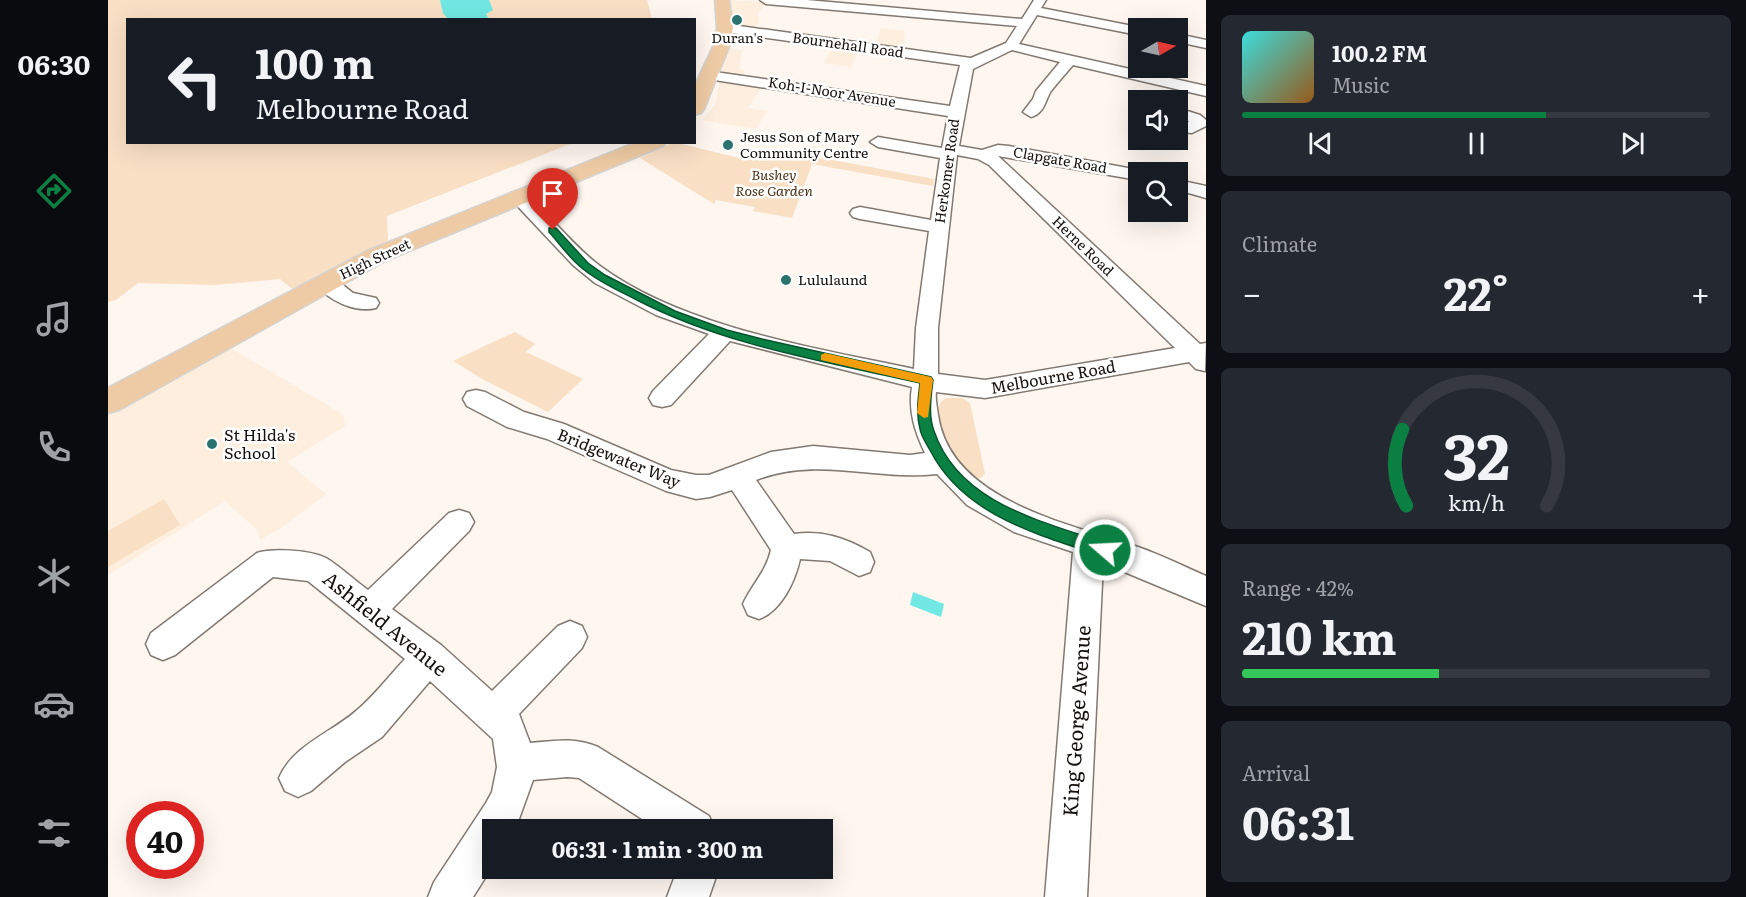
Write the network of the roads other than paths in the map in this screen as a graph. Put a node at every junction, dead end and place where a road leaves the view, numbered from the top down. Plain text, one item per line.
1 (722, 0) edge
2 (766, 0) edge
3 (1033, 11) edge
4 (724, 28) junction
5 (1128, 29) edge
6 (1188, 40) edge
7 (1206, 44) edge
8 (1011, 46) junction
9 (1070, 59) junction
10 (972, 62) junction
11 (708, 75) junction
12 (1025, 90) dead end
13 (1201, 90) edge
14 (1041, 94) junction
15 (696, 104) edge
16 (1188, 107) edge
17 (955, 112) junction
18 (1031, 112) dead end
19 (878, 142) dead end
20 (651, 144) edge
21 (949, 151) junction
22 (983, 155) junction
23 (1128, 173) edge
24 (1188, 188) edge
25 (1206, 192) edge
26 (518, 197) junction
27 (860, 213) dead end
28 (939, 227) junction
29 (326, 283) junction
30 (368, 303) dead end
31 (724, 333) junction
32 (1202, 356) edge
33 (926, 380) junction
34 (662, 398) dead end
35 (476, 399) dead end
36 (108, 402) edge
37 (943, 462) junction
38 (738, 476) junction
39 (459, 522) dead end
40 (1089, 544) junction
41 (787, 548) junction
42 (859, 562) dead end
43 (1206, 591) edge
44 (759, 604) dead end
45 (370, 609) junction
46 (570, 637) dead end
47 (163, 644) dead end
48 (429, 657) junction
49 (494, 714) junction
50 (516, 764) junction
51 (298, 778) dead end
52 (498, 819) edge
53 (678, 819) edge
54 (482, 846) edge
55 (695, 879) edge
56 (449, 897) edge
57 (688, 897) edge
58 (1066, 897) edge

1 - 4 main road
2 - 3 street
3 - 5 street
3 - 8 street
4 - 10 street, Bournehall Road
4 - 11 main road
6 - 7 street
8 - 9 street
8 - 10 street
9 - 13 street
9 - 14 street
10 - 17 street, Herkomer Road
11 - 15 main road
11 - 17 street, Koh-I-Noor Avenue
12 - 14 street
13 - 16 street
14 - 18 street
17 - 21 street, Herkomer Road
19 - 21 street, Herne Road
20 - 26 main road, High Street
21 - 22 street, Herne Road
21 - 28 street, Herkomer Road
22 - 23 street, Clapgate Road
22 - 32 street, Herne Road
24 - 25 street
26 - 29 main road, High Street
26 - 31 street, Melbourne Road
27 - 28 street
28 - 33 street, Herkomer Road
29 - 30 street
29 - 36 main road, High Street
31 - 33 street, Melbourne Road
31 - 34 street
32 - 33 street, Melbourne Road
33 - 37 street, Herkomer Road
35 - 38 street, Bridgewater Way
37 - 38 street, Bridgewater Way
37 - 40 street, Herkomer Road
38 - 41 street
39 - 45 street
40 - 43 street, Herkomer Road
40 - 58 street, King George Avenue
41 - 42 street
41 - 44 street
45 - 47 street, Ashfield Avenue
45 - 48 street, Ashfield Avenue
46 - 49 street
48 - 49 street, Ashfield Avenue
48 - 51 street
49 - 50 street, Ashfield Avenue
50 - 52 street, Ashfield Avenue
50 - 53 street
54 - 56 street, Ashfield Avenue
55 - 57 street

